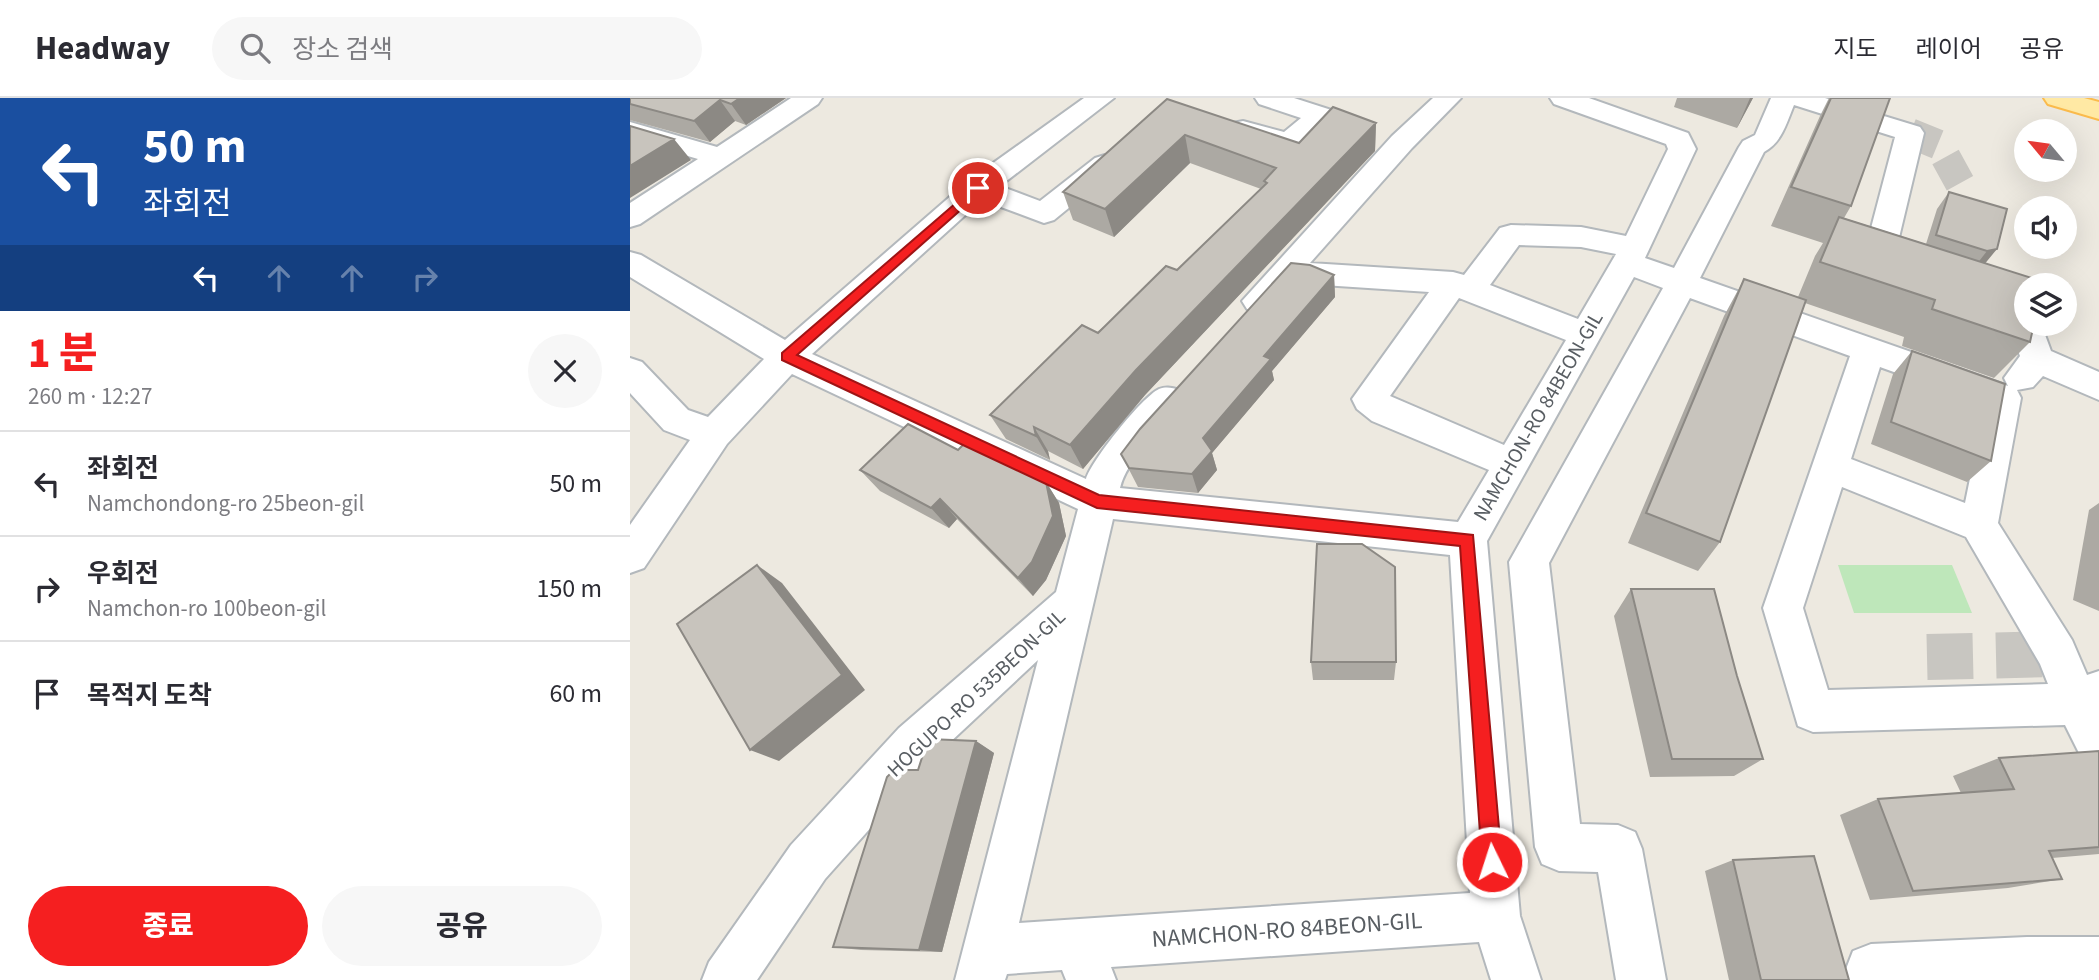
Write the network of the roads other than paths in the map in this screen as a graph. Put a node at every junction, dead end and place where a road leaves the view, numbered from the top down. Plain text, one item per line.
1 (809, 98) edge
2 (1101, 98) edge
3 (1268, 98) edge
4 (1448, 98) edge
5 (1563, 98) edge
6 (1784, 98) edge
7 (1798, 98) edge
8 (2057, 98) edge
9 (2099, 111) edge
10 (1320, 116) junction
11 (1214, 121) edge
12 (630, 130) edge
13 (1383, 136) junction
14 (1126, 146) edge
15 (721, 157) junction
16 (978, 188) junction
17 (630, 217) edge
18 (1631, 256) junction
19 (630, 263) edge
20 (1285, 272) junction
21 (1941, 272) edge
22 (1682, 283) junction
23 (1978, 285) edge
24 (1462, 286) junction
25 (1239, 322) edge
26 (1584, 334) junction
27 (1869, 350) junction
28 (787, 357) junction
29 (2038, 359) junction
30 (630, 371) edge
31 (1184, 382) edge
32 (2099, 387) edge
33 (2004, 398) junction
34 (714, 434) junction
35 (1509, 463) junction
36 (1829, 466) junction
37 (1097, 501) junction
38 (1979, 525) junction
39 (1468, 540) junction
40 (630, 556) edge
41 (1072, 604) junction
42 (2088, 697) edge
43 (2099, 745) edge
44 (1496, 916) junction
45 (1084, 962) edge
46 (984, 965) edge
47 (2095, 969) edge
48 (727, 980) edge
49 (1516, 980) edge
50 (1641, 980) edge
51 (1874, 980) edge

1 - 15 street
2 - 16 street
3 - 10 street
4 - 13 street
5 - 18 street, NAMCHON-RO 84BEON-GIL
6 - 22 street
7 - 21 street
8 - 9 main road
10 - 11 street
10 - 13 street
12 - 15 street
13 - 20 street
14 - 16 street
15 - 17 street
16 - 28 street
18 - 22 street
18 - 24 street
18 - 26 street, NAMCHON-RO 84BEON-GIL
19 - 28 street
20 - 24 street
20 - 25 street
22 - 27 street
22 - 50 street
23 - 29 street
24 - 26 street
24 - 35 street
26 - 35 street, NAMCHON-RO 84BEON-GIL
27 - 33 street
27 - 36 street
28 - 34 street
28 - 37 street
29 - 32 street
29 - 33 street
30 - 34 street
31 - 37 street, HOGUPO-RO 535BEON-GIL
33 - 38 street
34 - 40 street
35 - 39 street, NAMCHON-RO 84BEON-GIL
36 - 38 street
36 - 42 street
37 - 39 street
37 - 41 street, HOGUPO-RO 535BEON-GIL
38 - 42 street
39 - 44 street, NAMCHON-RO 84BEON-GIL
41 - 46 street, HOGUPO-RO 535BEON-GIL
41 - 48 street, HOGUPO-RO 535BEON-GIL
42 - 43 street
44 - 45 street, NAMCHON-RO 84BEON-GIL
44 - 49 street, NAMCHON-RO 84BEON-GIL
45 - 46 street, NAMCHON-RO 84BEON-GIL
47 - 51 street

